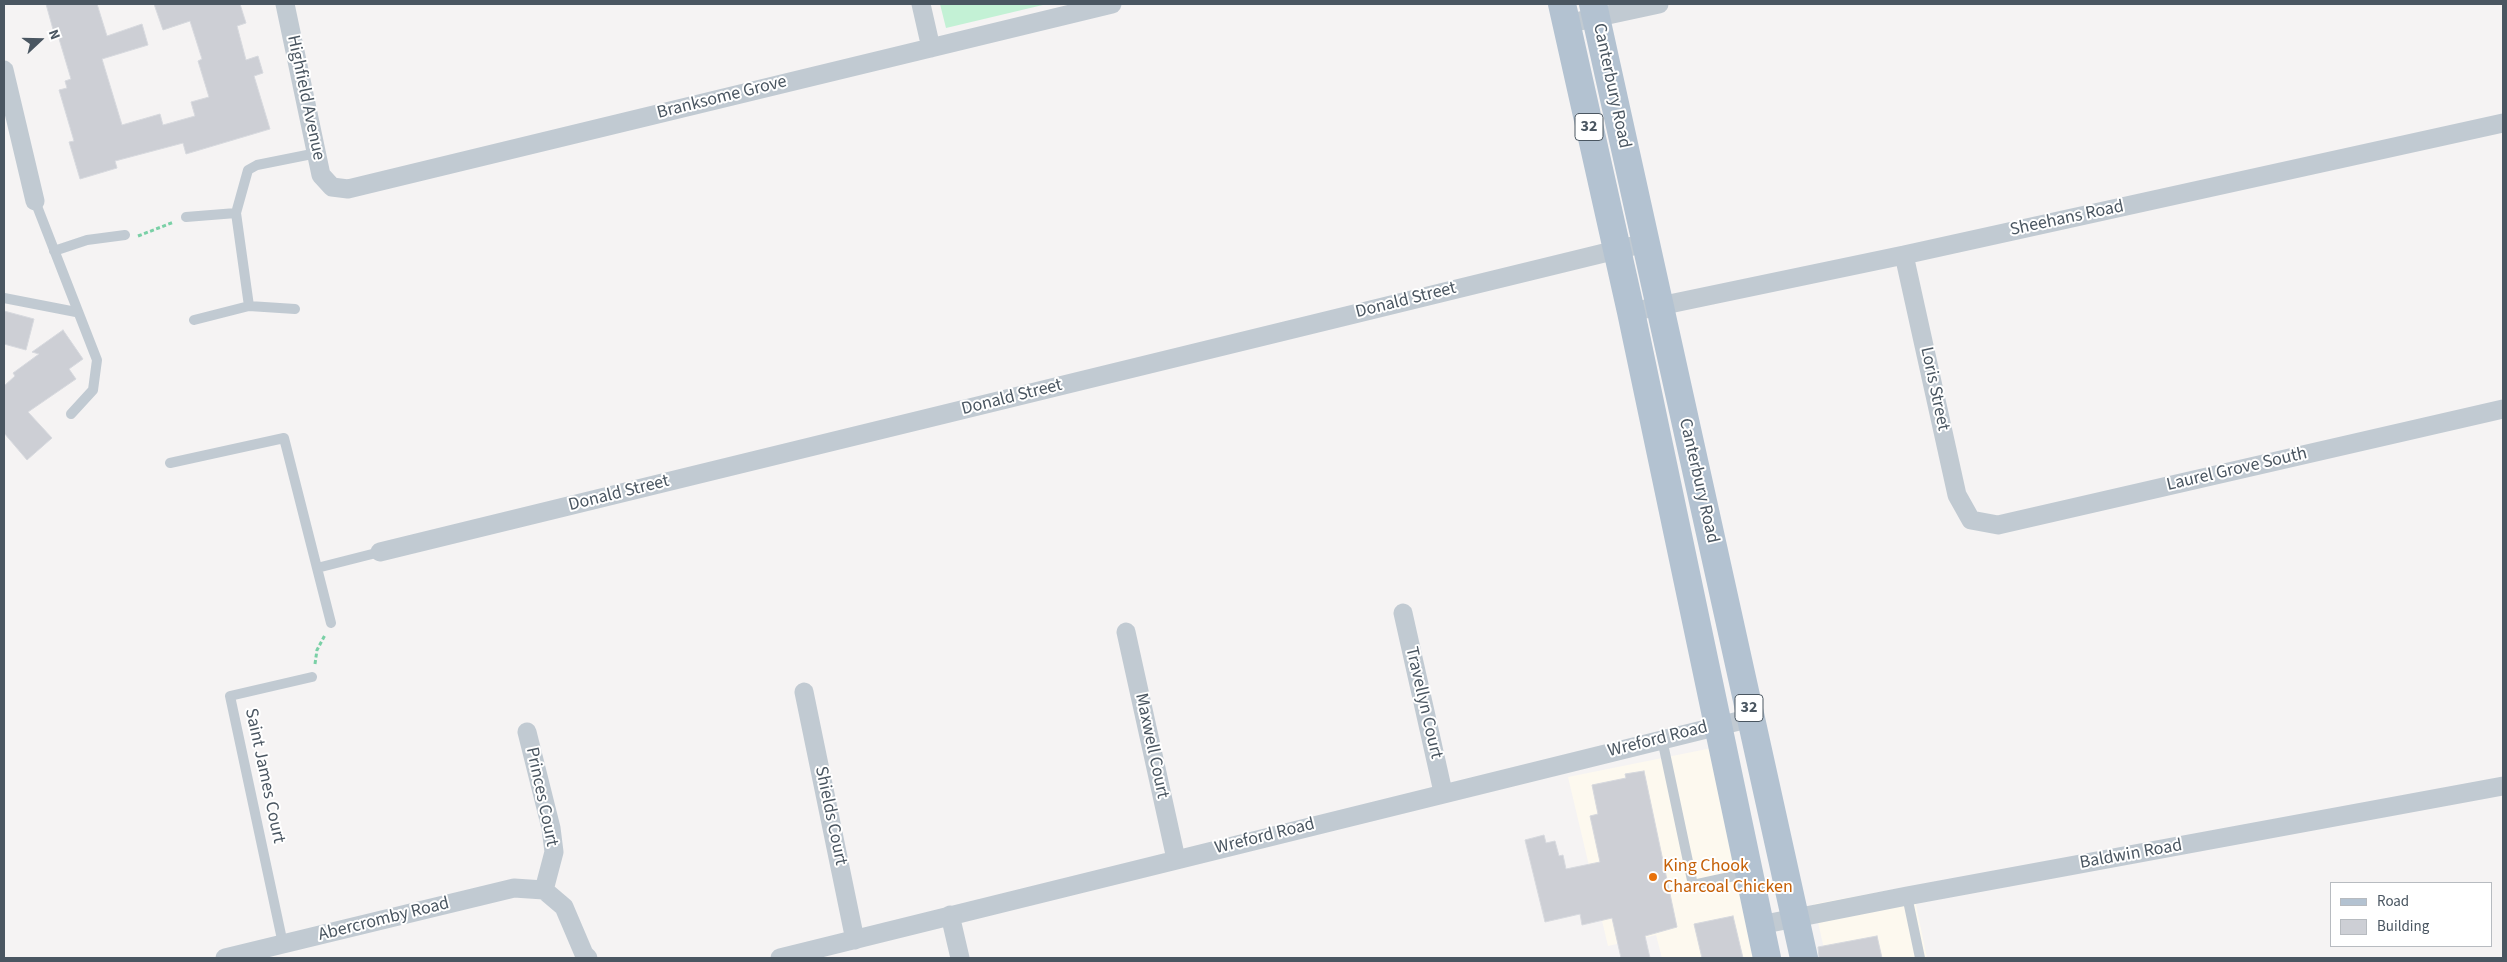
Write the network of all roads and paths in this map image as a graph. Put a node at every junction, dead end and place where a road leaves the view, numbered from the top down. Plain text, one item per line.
1 (284, 4) edge
2 (921, 4) edge
3 (1112, 4) edge
4 (1659, 4) edge
5 (1595, 11) edge
6 (1564, 14) edge
7 (931, 48) junction
8 (4, 70) edge
9 (2503, 123) edge
10 (317, 153) junction
11 (332, 188) joint
12 (35, 201) joint
13 (236, 213) junction
14 (186, 217) joint
15 (125, 235) joint
16 (1645, 243) junction
17 (1617, 250) junction
18 (54, 251) junction
19 (1904, 255) junction
20 (4, 298) edge
21 (249, 306) junction
22 (1659, 306) junction
23 (295, 309) dead end
24 (76, 312) junction
25 (1631, 312) junction
26 (194, 320) dead end
27 (2503, 408) edge
28 (71, 414) dead end
29 (170, 463) dead end
30 (1971, 520) joint
31 (380, 552) joint
32 (317, 568) junction
33 (1404, 613) dead end
34 (332, 623) joint
35 (1126, 632) dead end
36 (312, 677) joint
37 (804, 692) dead end
38 (1751, 718) junction
39 (1718, 725) junction
40 (527, 732) dead end
41 (1662, 739) junction
42 (2503, 786) edge
43 (1443, 792) junction
44 (1176, 859) junction
45 (1749, 873) junction
46 (544, 890) junction
47 (1907, 896) junction
48 (950, 915) junction
49 (1795, 918) junction
50 (1760, 925) junction
51 (855, 940) junction
52 (283, 944) junction
53 (225, 958) edge
54 (588, 958) edge
55 (780, 958) edge
56 (960, 958) edge
57 (1767, 958) edge
58 (1804, 958) edge
59 (1920, 958) edge

1 - 10 street, Highfield Avenue
2 - 7 street
3 - 7 street, Branksome Grove
4 - 5 street
5 - 6 street
5 - 16 main road, Canterbury Road / 32
6 - 17 main road, Canterbury Road / 32
7 - 11 street, Branksome Grove
8 - 12 street
9 - 19 street, Sheehans Road
10 - 11 street, Highfield Avenue
10 - 13 lane
12 - 18 lane
13 - 14 lane
13 - 21 lane
14 - 15 path
15 - 18 lane
16 - 17 street, Donald Street
16 - 22 main road, Canterbury Road / 32
17 - 25 main road, Canterbury Road / 32
17 - 31 street, Donald Street
18 - 24 lane
19 - 22 street, Sheehans Road
19 - 30 street, Loris Street
20 - 24 lane
21 - 23 lane
21 - 26 lane
22 - 25 street, Sheehans Road
22 - 38 main road, Canterbury Road / 32
24 - 28 lane
25 - 39 main road, Canterbury Road / 32
27 - 30 street, Laurel Grove South
29 - 32 lane
31 - 32 lane
32 - 34 lane
33 - 43 street, Travellyn Court
34 - 36 path
35 - 44 street, Maxwell Court
36 - 52 lane, Saint James Court
37 - 51 street, Shields Court
38 - 39 street, Wreford Road
38 - 49 main road, Canterbury Road / 32
39 - 41 street, Wreford Road
39 - 45 main road, Canterbury Road / 32
40 - 46 street, Princes Court
41 - 43 street, Wreford Road
41 - 45 lane
42 - 47 street, Baldwin Road
43 - 44 street, Wreford Road
44 - 48 street, Wreford Road
45 - 50 main road, Canterbury Road / 32
46 - 52 street, Abercromby Road
46 - 54 street
47 - 49 street, Baldwin Road
47 - 59 lane
48 - 51 street, Wreford Road
48 - 56 street
49 - 50 street, Baldwin Road
49 - 58 main road, Canterbury Road / 32
50 - 57 main road, Canterbury Road / 32
51 - 55 street, Wreford Road
52 - 53 street, Abercromby Road

